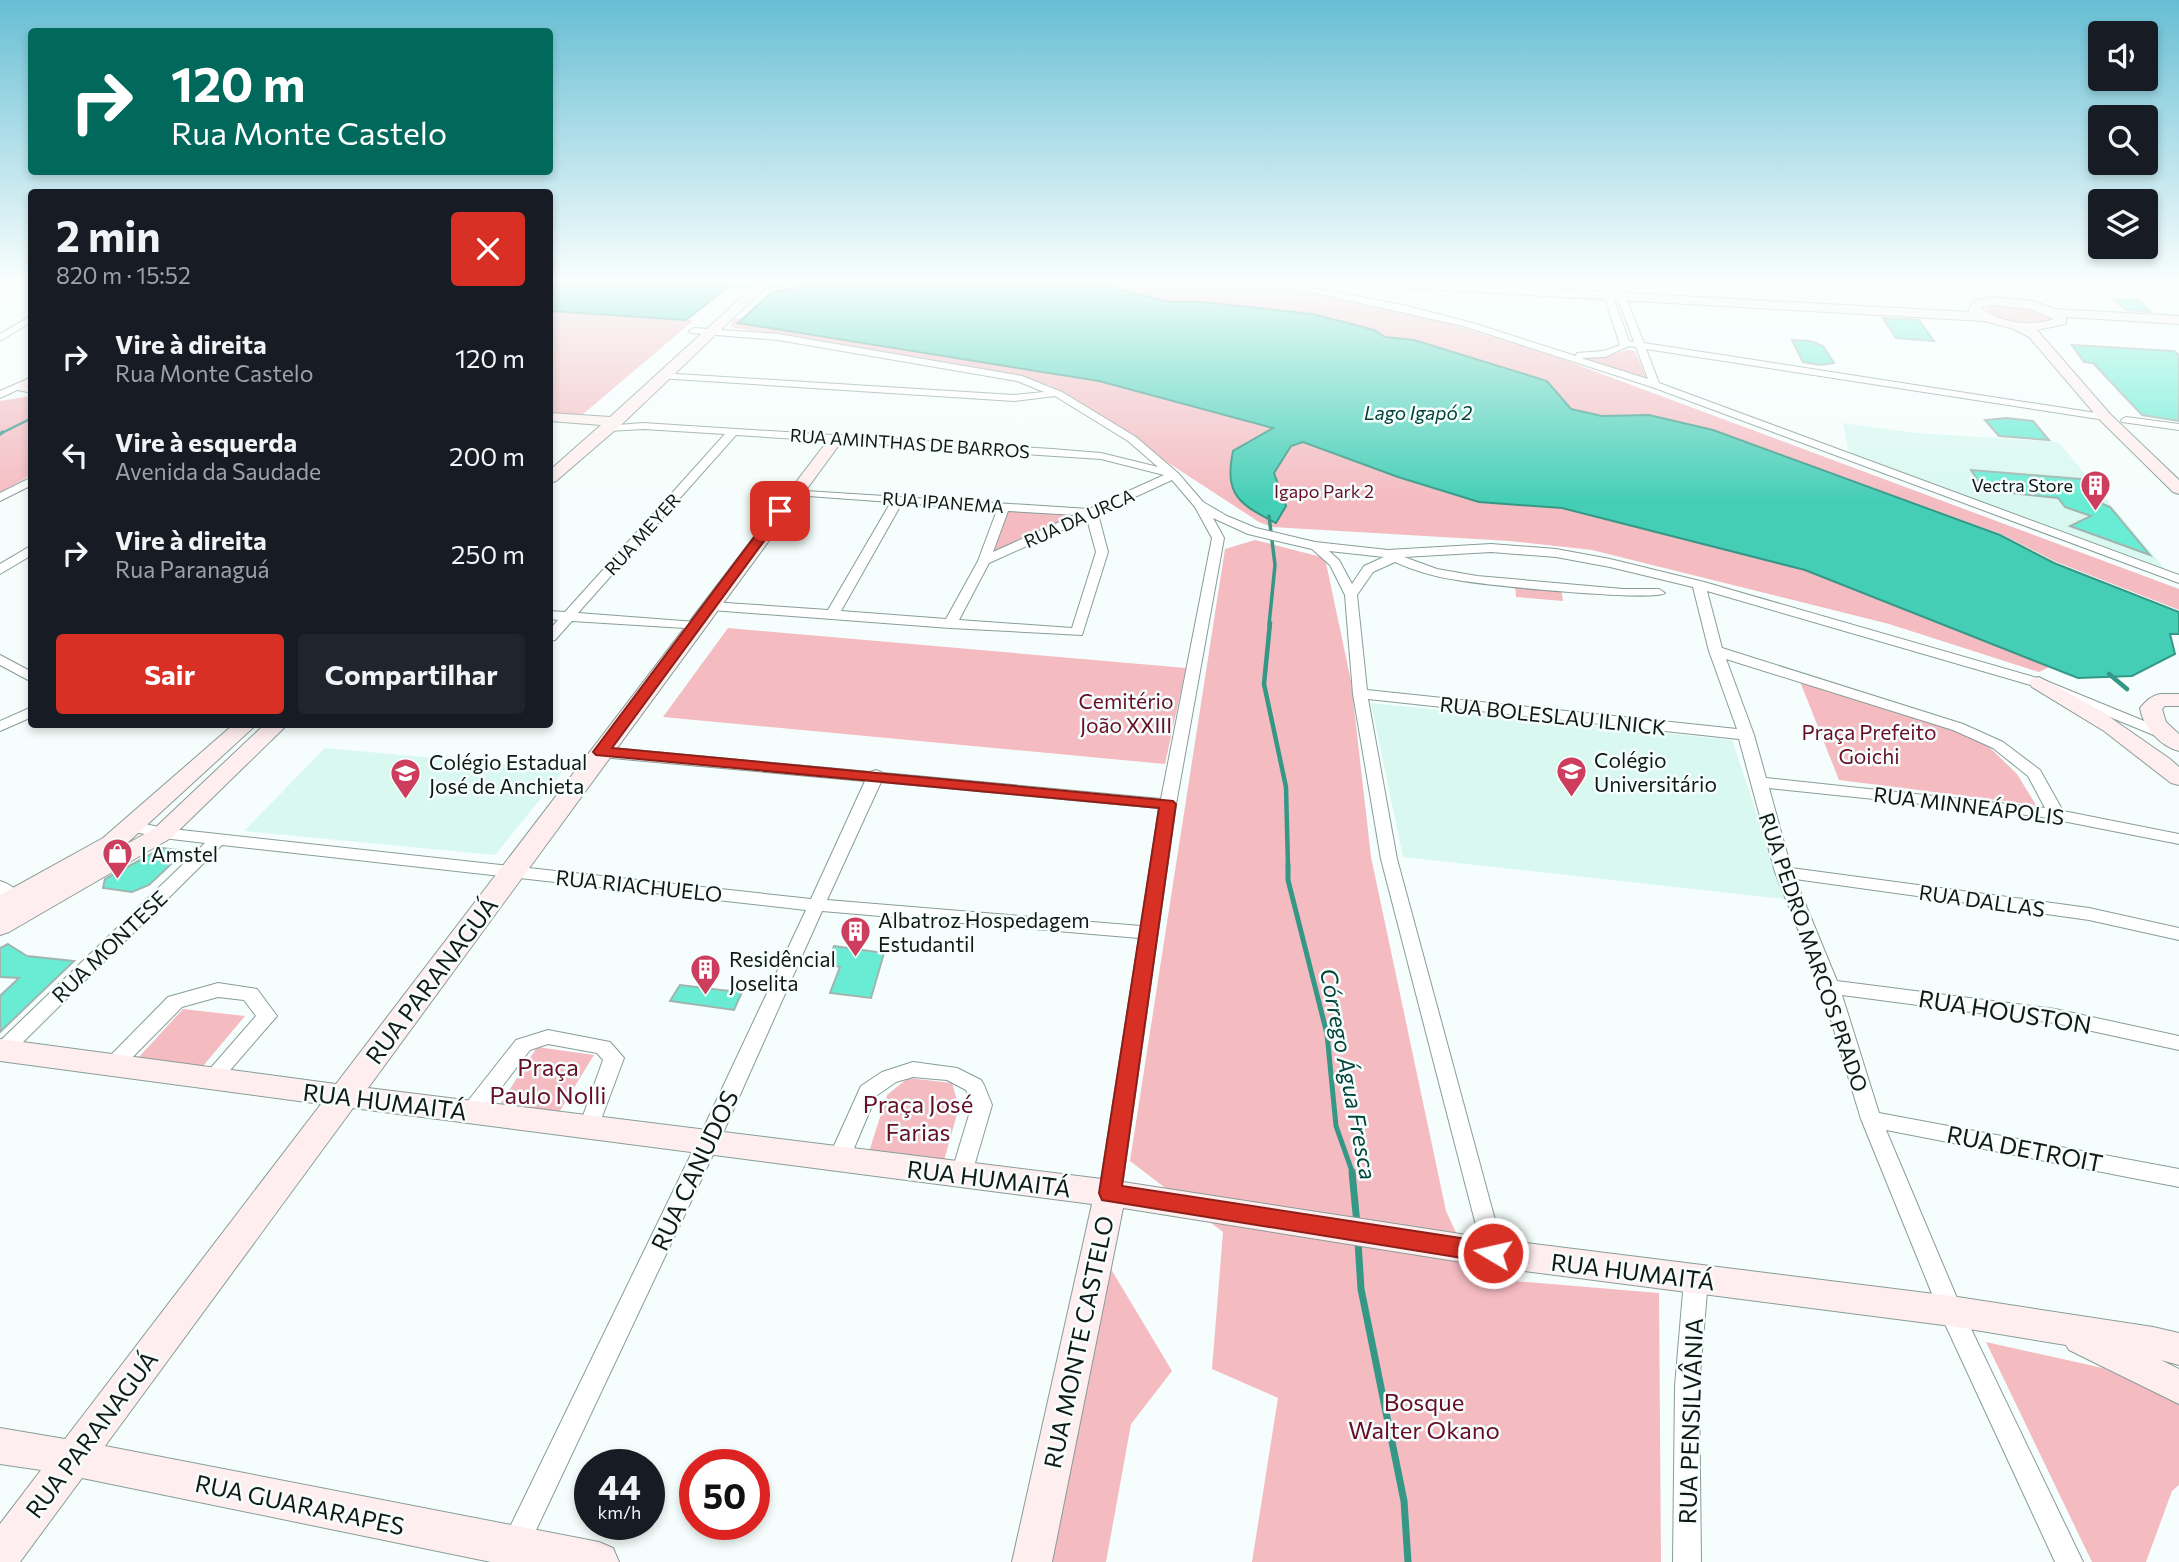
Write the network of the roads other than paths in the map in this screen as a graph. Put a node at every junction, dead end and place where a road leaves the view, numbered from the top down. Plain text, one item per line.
1 (666, 356) edge
2 (683, 356) edge
3 (894, 356) edge
4 (1567, 356) edge
5 (1643, 356) edge
6 (1709, 356) edge
7 (2053, 356) edge
8 (2067, 356) edge
9 (661, 376) junction
10 (28, 384) edge
11 (1655, 385) junction
12 (1058, 394) junction
13 (0, 395) edge
14 (2105, 417) junction
15 (553, 418) edge
16 (2126, 420) junction
17 (553, 424) edge
18 (590, 424) junction
19 (613, 425) junction
20 (2179, 427) edge
21 (733, 432) junction
22 (836, 438) junction
23 (1132, 439) junction
24 (553, 455) edge
25 (1101, 456) junction
26 (2179, 469) edge
27 (553, 475) edge
28 (1174, 475) junction
29 (28, 482) edge
30 (2179, 489) edge
31 (794, 492) junction
32 (0, 498) edge
33 (899, 499) junction
34 (1199, 505) junction
35 (1004, 506) junction
36 (1092, 513) junction
37 (1254, 531) junction
38 (1218, 538) junction
39 (1309, 544) junction
40 (28, 551) edge
41 (1416, 552) junction
42 (18, 557) junction
43 (1394, 557) junction
44 (984, 561) junction
45 (28, 562) edge
46 (0, 569) edge
47 (2179, 579) edge
48 (1699, 585) junction
49 (1659, 593) dead end
50 (1351, 595) junction
51 (711, 606) junction
52 (553, 615) edge
53 (832, 615) junction
54 (568, 616) junction
55 (950, 624) junction
56 (696, 626) junction
57 (553, 634) edge
58 (1716, 651) junction
59 (0, 659) edge
60 (28, 676) edge
61 (2039, 683) junction
62 (1360, 694) junction
63 (2179, 700) edge
64 (28, 713) edge
65 (0, 727) edge
66 (242, 728) edge
67 (274, 728) edge
68 (1746, 735) junction
69 (2173, 739) edge
70 (601, 752) junction
71 (876, 775) junction
72 (2179, 778) edge
73 (1757, 782) junction
74 (1168, 804) junction
75 (2057, 815) junction
76 (132, 826) junction
77 (163, 833) junction
78 (218, 839) junction
79 (2179, 839) edge
80 (513, 871) junction
81 (1784, 872) junction
82 (11, 900) edge
83 (817, 905) junction
84 (0, 926) edge
85 (1147, 933) junction
86 (2179, 934) edge
87 (1830, 986) junction
88 (2179, 1043) edge
89 (1, 1051) edge
90 (113, 1065) junction
91 (212, 1079) junction
92 (344, 1096) junction
93 (471, 1112) junction
94 (1871, 1119) junction
95 (589, 1127) junction
96 (708, 1142) junction
97 (839, 1158) junction
98 (962, 1174) junction
99 (2179, 1178) edge
100 (1110, 1193) junction
101 (1493, 1253) junction
102 (1696, 1280) junction
103 (1951, 1311) junction
104 (2060, 1328) junction
105 (2179, 1349) edge
106 (2179, 1387) edge
107 (0, 1446) edge
108 (74, 1458) junction
109 (510, 1555) edge
110 (0, 1556) edge
111 (599, 1562) edge
112 (1032, 1562) edge
113 (1687, 1562) edge
114 (2069, 1562) edge

1 - 18 main road
2 - 9 main road
3 - 12 street
4 - 11 street
5 - 11 street
6 - 14 street
7 - 14 main road
8 - 16 main road
9 - 12 street
9 - 19 main road
10 - 13 street
11 - 47 street
12 - 23 street
14 - 30 main road
15 - 18 main road, RUA AMINTHAS DE BARROS
16 - 20 street
16 - 26 main road
17 - 18 main road, RUA AMINTHAS DE BARROS
18 - 19 main road, RUA AMINTHAS DE BARROS
18 - 24 main road
19 - 21 street, RUA AMINTHAS DE BARROS
19 - 27 main road
21 - 22 street, RUA AMINTHAS DE BARROS
21 - 54 street, RUA MEYER
22 - 25 street, RUA AMINTHAS DE BARROS
22 - 31 main road, RUA PARANAGUÁ
23 - 25 street
23 - 28 street
25 - 28 street, RUA AMINTHAS DE BARROS
28 - 34 street
28 - 36 street, RUA DA URCA
29 - 32 street
31 - 33 street, RUA IPANEMA
31 - 51 main road, RUA PARANAGUÁ
33 - 35 street, RUA IPANEMA
33 - 53 street
34 - 37 street
34 - 38 street
35 - 36 street, RUA IPANEMA
35 - 44 street
36 - 44 street, RUA DA URCA
36 - 55 street
37 - 38 street
37 - 39 street
38 - 74 street, RUA MONTE CASTELO
39 - 41 street
39 - 50 street
40 - 42 street
41 - 43 street
41 - 48 street
42 - 45 street
42 - 46 street
43 - 49 street
43 - 50 street
44 - 55 street
48 - 58 street, RUA PEDRO MARCOS PRADO
48 - 61 street
50 - 62 street
51 - 53 street
51 - 56 main road, RUA PARANAGUÁ
52 - 54 street
53 - 55 street
54 - 56 street
54 - 57 street, RUA MEYER
56 - 70 main road, RUA PARANAGUÁ
58 - 68 street, RUA PEDRO MARCOS PRADO
58 - 75 street
59 - 60 street
61 - 69 street
61 - 72 main road
62 - 68 street, RUA BOLESLAU ILNICK
62 - 101 street
63 - 69 main road
64 - 65 street
66 - 76 main road
67 - 77 main road
68 - 73 street, RUA PEDRO MARCOS PRADO
70 - 71 street
70 - 80 main road, RUA PARANAGUÁ
71 - 74 street
71 - 83 street, RUA CANUDOS
73 - 75 street, RUA MINNEÁPOLIS
73 - 81 street, RUA PEDRO MARCOS PRADO
74 - 85 street, RUA MONTE CASTELO
75 - 79 street, RUA MINNEÁPOLIS
76 - 77 street, RUA RIACHUELO
76 - 82 main road
77 - 78 street, RUA RIACHUELO
77 - 82 main road
78 - 80 street, RUA RIACHUELO
78 - 89 street, RUA MONTESE
80 - 83 street, RUA RIACHUELO
80 - 92 main road, RUA PARANAGUÁ
81 - 86 street, RUA DALLAS
81 - 87 street, RUA PEDRO MARCOS PRADO
82 - 84 main road
83 - 85 street, RUA RIACHUELO
83 - 96 street, RUA CANUDOS
85 - 100 street, RUA MONTE CASTELO
87 - 88 street, RUA HOUSTON
87 - 94 street, RUA PEDRO MARCOS PRADO
89 - 90 main road, RUA HUMAITÁ
90 - 91 main road, RUA HUMAITÁ
90 - 91 street
91 - 92 main road, RUA HUMAITÁ
92 - 93 main road, RUA HUMAITÁ
92 - 108 main road, RUA PARANAGUÁ
93 - 95 main road, RUA HUMAITÁ
93 - 95 street
94 - 99 street, RUA DETROIT
94 - 103 street, RUA PEDRO MARCOS PRADO
95 - 96 main road, RUA HUMAITÁ
96 - 97 main road, RUA HUMAITÁ
96 - 109 street, RUA CANUDOS
97 - 98 main road, RUA HUMAITÁ
97 - 98 street
98 - 100 main road, RUA HUMAITÁ
100 - 101 main road, RUA HUMAITÁ
100 - 112 main road, RUA MONTE CASTELO
101 - 102 main road, RUA HUMAITÁ
102 - 103 main road, RUA HUMAITÁ
102 - 113 street, RUA PENSILVÂNIA
103 - 104 main road, RUA HUMAITÁ
103 - 114 street, RUA PEDRO MARCOS PRADO
104 - 105 main road, RUA HUMAITÁ
104 - 106 main road, RUA HUMAITÁ
107 - 108 main road, RUA GUARARAPES
108 - 109 main road, RUA GUARARAPES
108 - 110 main road, RUA PARANAGUÁ
109 - 111 main road, RUA GUARARAPES

